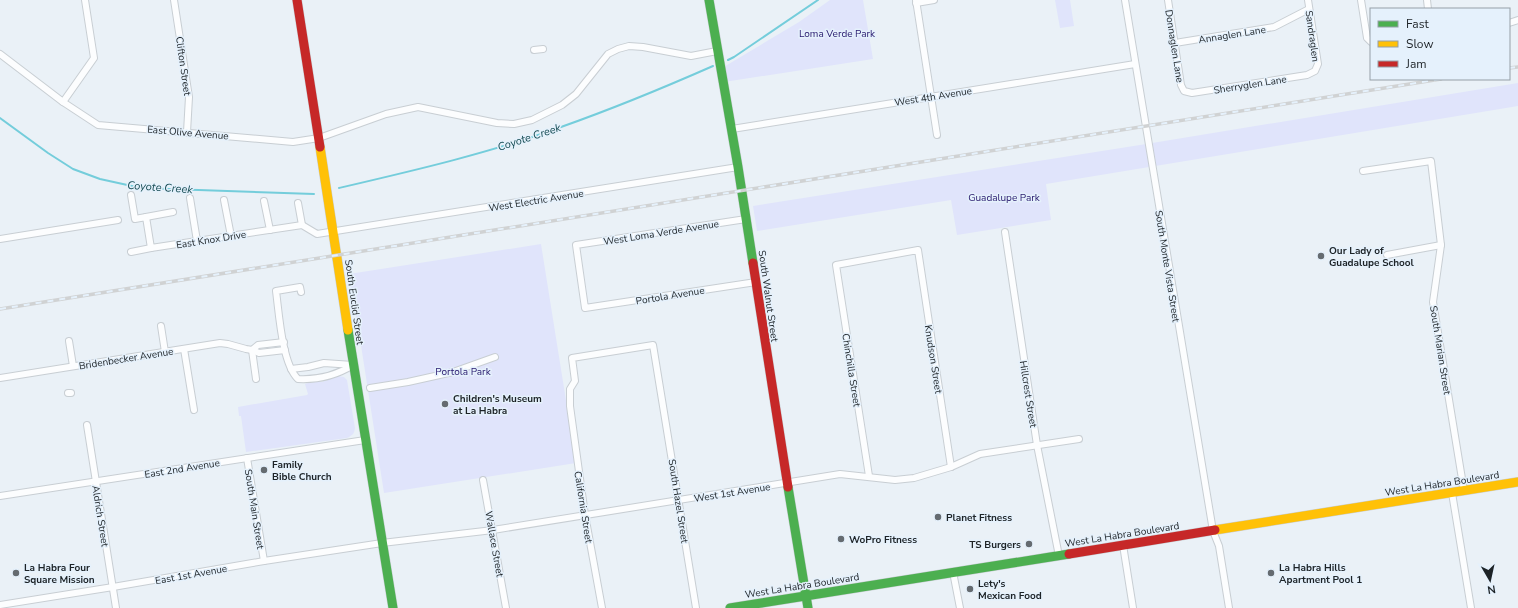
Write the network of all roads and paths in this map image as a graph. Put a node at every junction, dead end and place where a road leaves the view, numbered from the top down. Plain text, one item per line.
1 (85, 0) edge
2 (174, 0) edge
3 (297, 0) edge
4 (709, 0) edge
5 (934, 0) edge
6 (1125, 0) edge
7 (1168, 0) edge
8 (1308, 0) edge
9 (1361, 0) edge
10 (916, 1) edge
11 (1309, 9) junction
12 (1370, 41) edge
13 (1175, 43) junction
14 (543, 49) dead end
15 (534, 50) dead end
16 (717, 50) junction
17 (0, 54) edge
18 (1135, 64) junction
19 (1315, 71) joint
20 (1184, 92) joint
21 (931, 96) junction
22 (63, 102) junction
23 (732, 129) junction
24 (187, 132) junction
25 (937, 135) dead end
26 (319, 138) junction
27 (738, 167) junction
28 (1363, 170) dead end
29 (132, 195) dead end
30 (190, 198) dead end
31 (224, 200) dead end
32 (264, 200) dead end
33 (298, 203) dead end
34 (173, 212) dead end
35 (146, 217) junction
36 (746, 219) junction
37 (118, 220) dead end
38 (302, 225) junction
39 (270, 230) junction
40 (334, 232) junction
41 (1005, 232) dead end
42 (231, 236) junction
43 (0, 239) edge
44 (197, 241) junction
45 (1441, 245) junction
46 (151, 248) junction
47 (918, 250) joint
48 (131, 252) dead end
49 (1387, 255) dead end
50 (756, 282) junction
51 (300, 292) dead end
52 (585, 308) joint
53 (161, 326) dead end
54 (69, 341) dead end
55 (284, 342) junction
56 (184, 349) junction
57 (252, 350) junction
58 (285, 350) junction
59 (165, 352) junction
60 (495, 357) dead end
61 (353, 364) junction
62 (73, 366) junction
63 (291, 369) junction
64 (0, 378) edge
65 (256, 379) dead end
66 (370, 388) dead end
67 (570, 406) joint
68 (194, 410) dead end
69 (88, 425) dead end
70 (1079, 439) dead end
71 (365, 440) junction
72 (1037, 445) junction
73 (247, 458) junction
74 (951, 467) junction
75 (869, 476) junction
76 (483, 480) dead end
77 (96, 482) junction
78 (1518, 482) edge
79 (788, 483) junction
80 (1464, 491) junction
81 (1452, 493) junction
82 (0, 496) edge
83 (679, 500) junction
84 (585, 515) junction
85 (493, 530) junction
86 (1213, 531) junction
87 (382, 543) junction
88 (1123, 545) junction
89 (1059, 556) junction
90 (264, 561) junction
91 (953, 572) junction
92 (113, 587) junction
93 (806, 596) junction
94 (0, 605) edge
95 (116, 608) edge
96 (393, 608) edge
97 (506, 608) edge
98 (602, 608) edge
99 (696, 608) edge
100 (730, 608) edge
101 (808, 608) edge
102 (960, 608) edge
103 (1133, 608) edge
104 (1229, 608) edge
105 (1471, 608) edge

1 - 22 street
2 - 24 street, Clifton Street
3 - 26 main road, South Euclid Street
4 - 16 main road, South Walnut Street
5 - 10 street
6 - 18 street, South Monte Vista Street
7 - 13 street, Donnaglen Lane
8 - 11 street, Sandraglen
9 - 12 street
10 - 21 street
11 - 13 street, Annaglen Lane
11 - 19 street, Sandraglen
13 - 20 street, Donnaglen Lane
14 - 15 street
16 - 23 main road, South Walnut Street
16 - 26 street, East Olive Avenue
17 - 22 street, East Olive Avenue
18 - 21 street, West 4th Avenue
18 - 86 street, South Monte Vista Street
19 - 20 street, Sherryglen Lane
21 - 23 street, West 4th Avenue
21 - 25 street
22 - 24 street, East Olive Avenue
23 - 27 main road, South Walnut Street
24 - 26 street, East Olive Avenue
26 - 40 main road, South Euclid Street
27 - 36 main road, South Walnut Street
27 - 40 street, West Electric Avenue
28 - 45 street, South Marian Street
29 - 35 street
30 - 44 street
31 - 42 street
32 - 39 street
33 - 38 street
34 - 35 street
35 - 46 street
36 - 50 main road, South Walnut Street
36 - 52 street, West Loma Verde Avenue
37 - 43 street
38 - 39 street, East Knox Drive
38 - 40 street
39 - 42 street, East Knox Drive
40 - 61 main road, South Euclid Street
41 - 72 street, Hillcrest Street
42 - 44 street, East Knox Drive
44 - 46 street, East Knox Drive
45 - 49 street
45 - 80 street, South Marian Street
46 - 48 street, East Knox Drive
47 - 74 street, Knudson Street
47 - 75 street, Chinchilla Street
50 - 52 street, Portola Avenue
50 - 79 main road, South Walnut Street
51 - 55 street
53 - 59 street
54 - 62 street
55 - 57 street
55 - 58 street
56 - 57 street, Bridenbecker Avenue
56 - 59 street, Bridenbecker Avenue
56 - 68 street
57 - 58 street, Bridenbecker Avenue
57 - 65 street
58 - 63 street
59 - 62 street, Bridenbecker Avenue
60 - 66 street
61 - 63 street
61 - 63 street
61 - 71 main road, South Euclid Street
62 - 64 street, Bridenbecker Avenue
67 - 83 street, South Hazel Street
67 - 84 street, California Street
69 - 77 street, Aldrich Street
70 - 72 street, West 1st Avenue
71 - 73 street, East 2nd Avenue
71 - 87 main road, South Euclid Street
72 - 74 street, West 1st Avenue
72 - 89 street, Hillcrest Street
73 - 77 street, East 2nd Avenue
73 - 90 street, South Main Street
74 - 75 street, West 1st Avenue
75 - 79 street, West 1st Avenue
76 - 85 street, Wallace Street
77 - 82 street, East 2nd Avenue
77 - 92 street, Aldrich Street
78 - 80 main road, West La Habra Boulevard
79 - 83 street, West 1st Avenue
79 - 93 main road, South Walnut Street
80 - 81 main road, West La Habra Boulevard
81 - 86 main road, West La Habra Boulevard
81 - 105 street
83 - 84 street, West 1st Avenue
83 - 99 street, South Hazel Street
84 - 85 street, West 1st Avenue
84 - 98 street, California Street
85 - 87 street, West 1st Avenue
85 - 97 street, Wallace Street
86 - 88 main road, West La Habra Boulevard
86 - 104 street, South Monte Vista Street
87 - 90 street, East 1st Avenue
87 - 96 main road, South Euclid Street
88 - 89 main road, West La Habra Boulevard
88 - 103 street
89 - 91 main road, West La Habra Boulevard
90 - 92 street, East 1st Avenue
91 - 93 main road, West La Habra Boulevard
91 - 102 street
92 - 94 street, East 1st Avenue
92 - 95 street, Aldrich Street
93 - 100 main road, West La Habra Boulevard
93 - 101 main road, South Walnut Street

